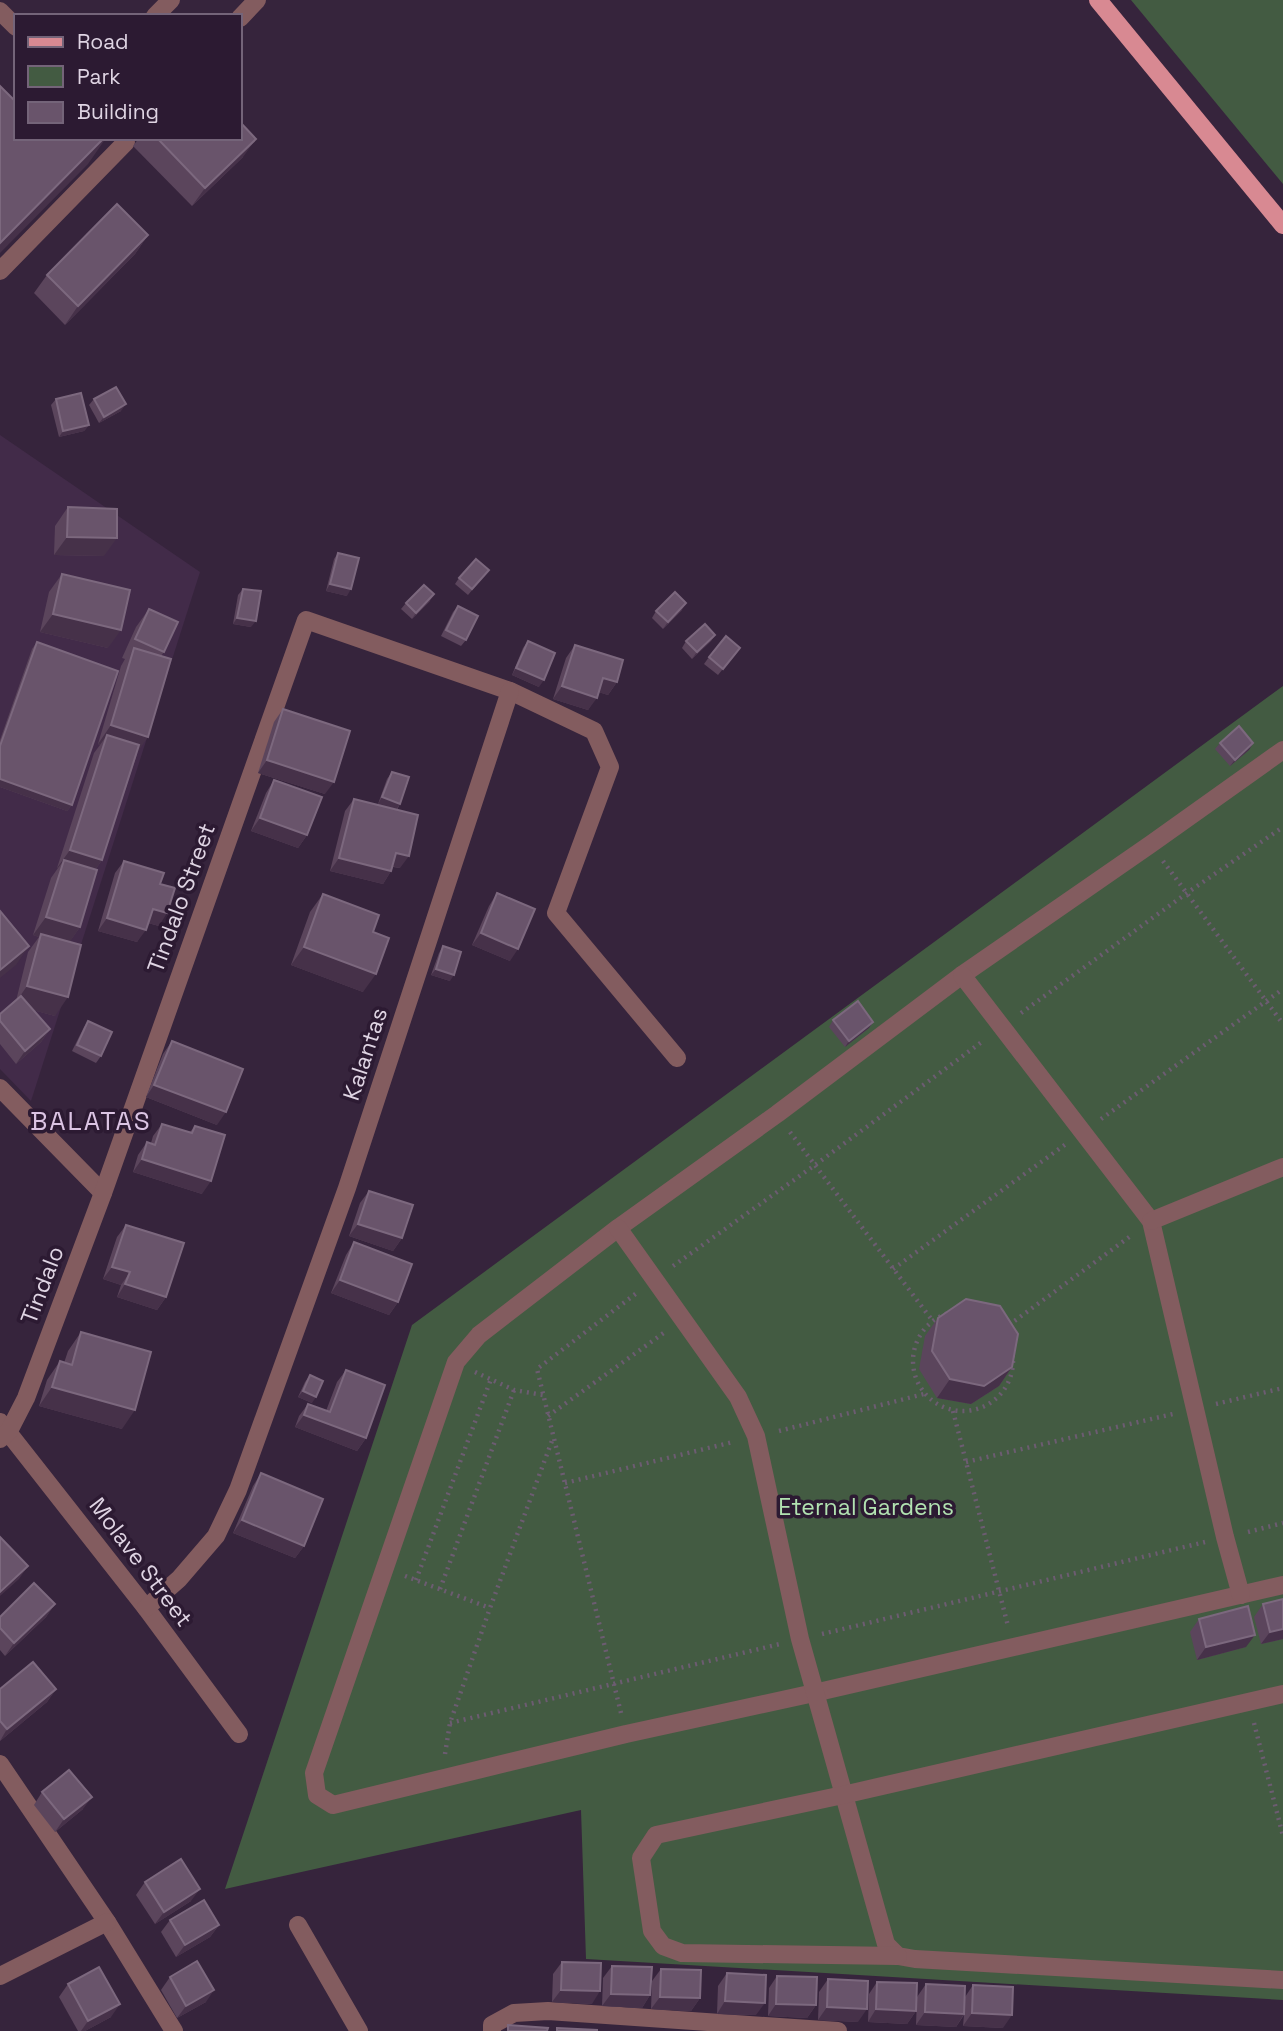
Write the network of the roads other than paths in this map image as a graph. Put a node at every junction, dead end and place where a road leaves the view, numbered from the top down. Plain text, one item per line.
1 (171, 0) edge
2 (257, 0) edge
3 (1098, 0) edge
4 (0, 11) edge
5 (157, 14) edge
6 (242, 16) edge
7 (14, 25) edge
8 (125, 140) edge
9 (1283, 225) edge
10 (0, 271) edge
11 (510, 691) junction
12 (1283, 750) edge
13 (962, 975) junction
14 (677, 1058) dead end
15 (0, 1088) edge
16 (1283, 1167) edge
17 (103, 1193) junction
18 (1150, 1221) junction
19 (618, 1228) junction
20 (3, 1431) edge
21 (1283, 1585) edge
22 (1241, 1595) junction
23 (146, 1608) junction
24 (814, 1693) junction
25 (1283, 1694) edge
26 (239, 1734) dead end
27 (0, 1764) edge
28 (843, 1795) junction
29 (107, 1922) junction
30 (298, 1925) dead end
31 (898, 1956) junction
32 (0, 1976) edge
33 (1283, 1980) edge
34 (706, 2026) edge
35 (174, 2031) edge
36 (359, 2031) edge
37 (492, 2031) edge
38 (838, 2031) edge

1 - 5 street
2 - 6 street
3 - 9 main road
4 - 7 street
8 - 10 street
11 - 14 street
11 - 17 street, Tindalo Street
11 - 23 street, Kalantas
12 - 13 street
13 - 18 street
13 - 19 street
15 - 17 street
16 - 18 street
17 - 20 street, Tindalo
18 - 22 street
19 - 24 street
19 - 24 street
20 - 23 street, Molave Street
21 - 22 street
22 - 24 street
23 - 26 street, Molave Street
24 - 28 street
25 - 28 street
27 - 29 street
28 - 31 street
28 - 31 street
29 - 32 street
29 - 35 street
30 - 36 street
31 - 33 street
34 - 37 street
34 - 38 street

